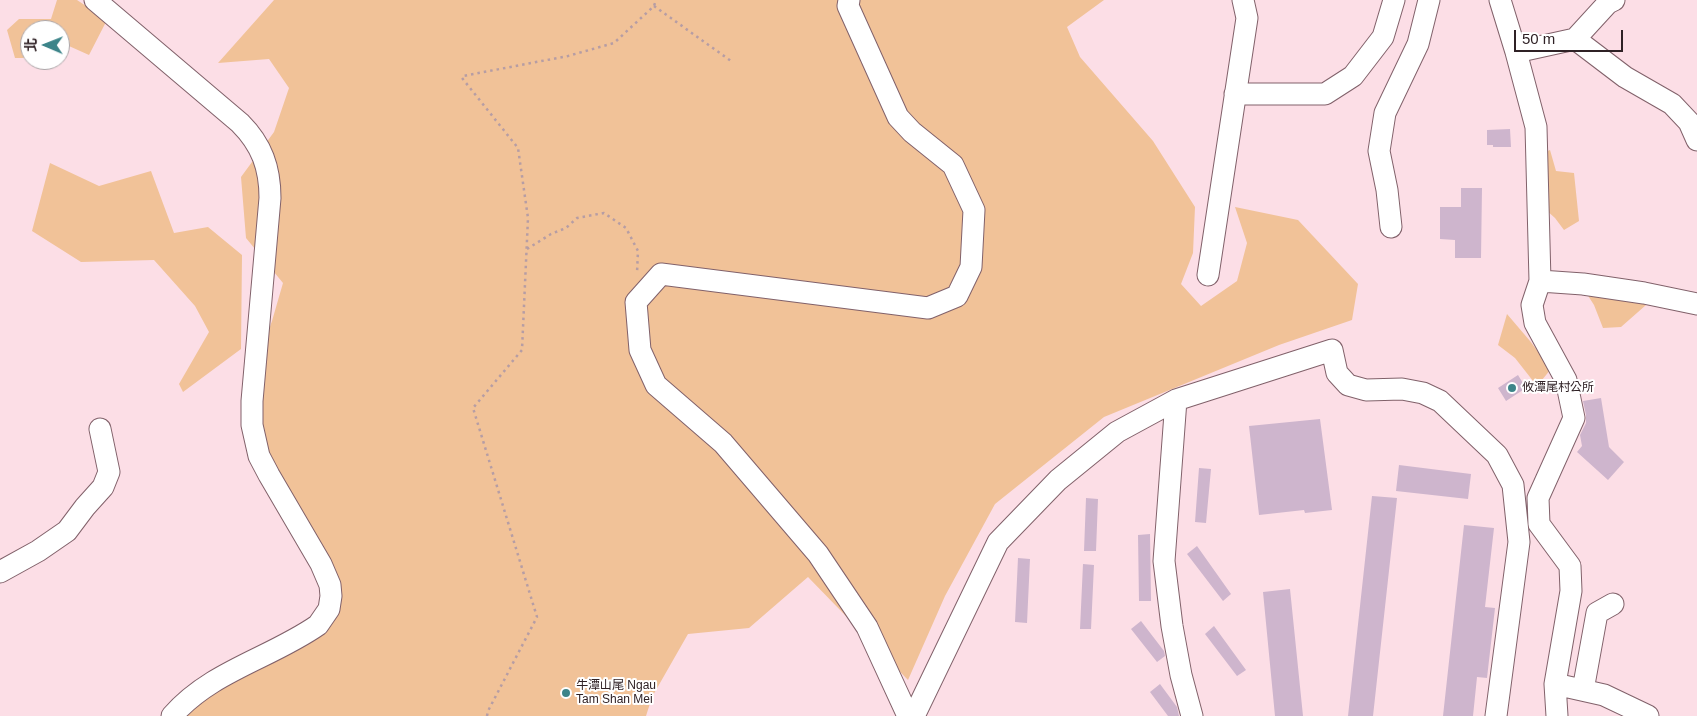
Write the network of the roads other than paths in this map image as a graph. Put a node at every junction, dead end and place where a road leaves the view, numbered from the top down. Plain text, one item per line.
1 (95, 0) edge
2 (849, 0) edge
3 (1243, 0) edge
4 (1394, 0) edge
5 (1429, 0) edge
6 (1500, 0) edge
7 (1614, 0) edge
8 (1575, 39) junction
9 (1516, 52) junction
10 (1235, 94) junction
11 (1697, 140) edge
12 (1391, 227) dead end
13 (1208, 275) dead end
14 (1540, 281) junction
15 (1697, 304) edge
16 (1176, 400) junction
17 (100, 429) dead end
18 (0, 572) edge
19 (1613, 604) dead end
20 (1555, 684) junction
21 (1583, 690) junction
22 (172, 716) edge
23 (908, 716) edge
24 (914, 716) edge
25 (1192, 716) edge
26 (1496, 716) edge
27 (1557, 716) edge
28 (1648, 716) edge

1 - 22 street
2 - 23 street
3 - 10 street
4 - 10 street
5 - 12 street
6 - 9 street
7 - 8 street
8 - 9 street
8 - 11 street
9 - 14 street
10 - 13 street
14 - 15 street
14 - 20 street
16 - 24 street
16 - 25 street
16 - 26 street
17 - 18 street
19 - 21 street
20 - 21 street
20 - 27 street
21 - 28 street

